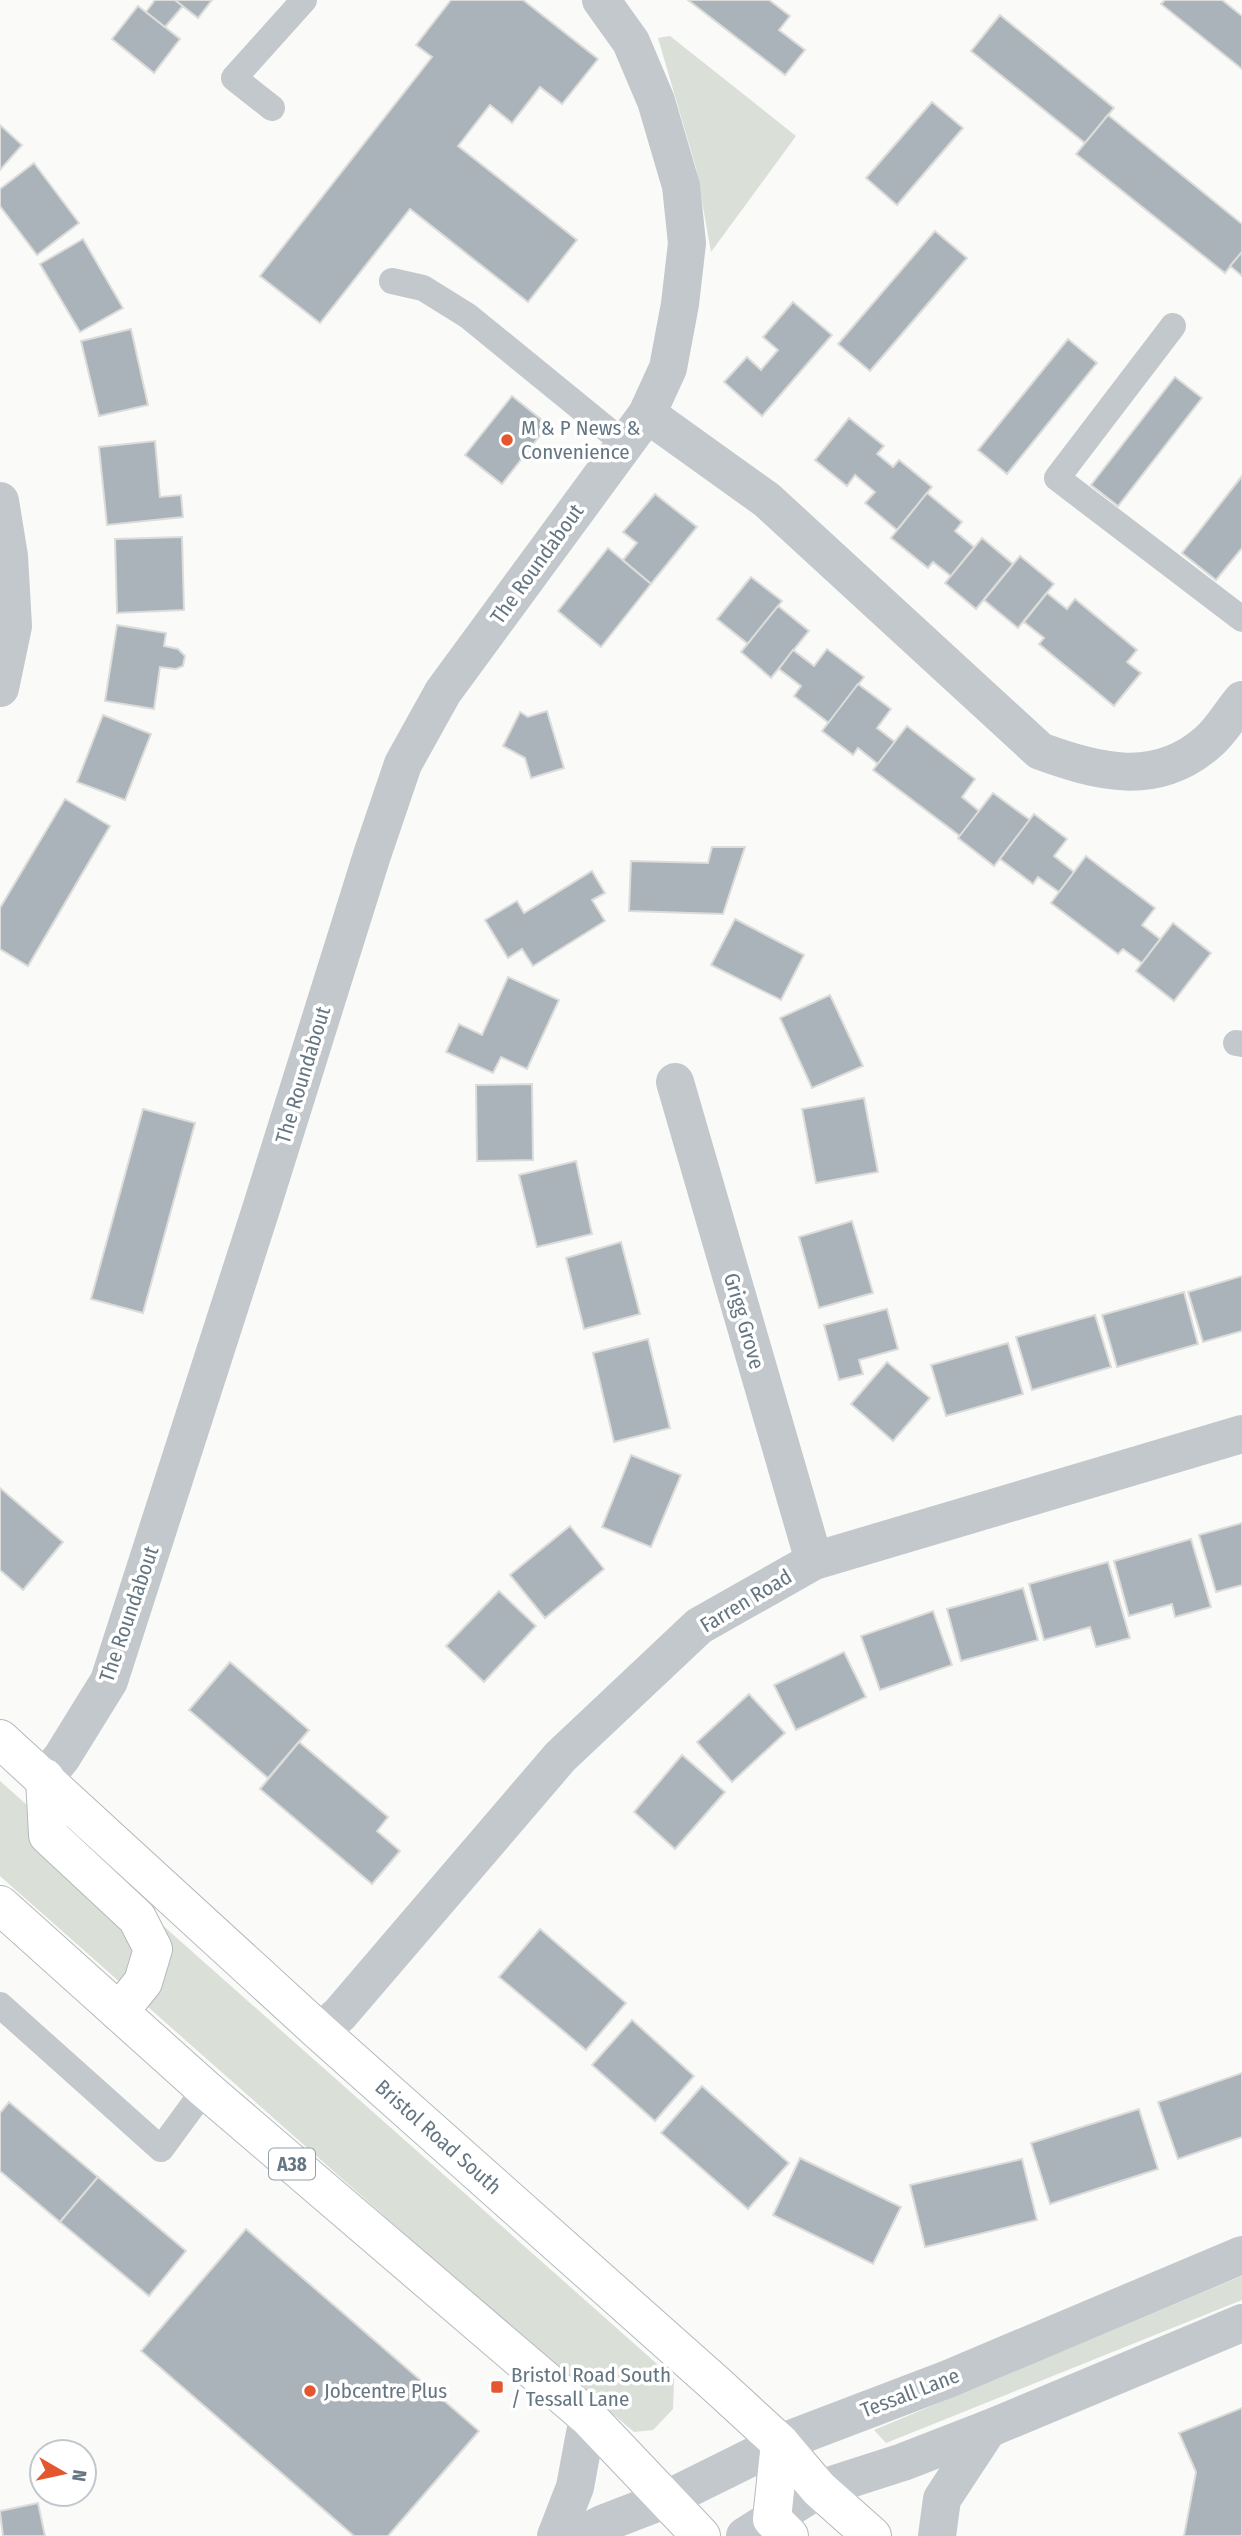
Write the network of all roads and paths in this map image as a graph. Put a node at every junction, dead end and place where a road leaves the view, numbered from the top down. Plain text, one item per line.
1 (304, 0) edge
2 (601, 0) edge
3 (272, 108) dead end
4 (392, 281) dead end
5 (1174, 326) dead end
6 (636, 429) junction
7 (0, 501) edge
8 (1242, 619) edge
9 (0, 688) edge
10 (1242, 700) edge
11 (675, 1082) dead end
12 (1242, 1433) edge
13 (814, 1561) junction
14 (0, 1739) edge
15 (45, 1778) junction
16 (0, 1905) edge
17 (0, 2005) edge
18 (119, 2012) junction
19 (320, 2032) junction
20 (205, 2089) junction
21 (1242, 2255) edge
22 (1242, 2323) edge
23 (588, 2417) junction
24 (988, 2429) junction
25 (780, 2444) junction
26 (819, 2489) junction
27 (667, 2499) junction
28 (769, 2530) edge
29 (556, 2536) edge
30 (579, 2536) edge
31 (701, 2536) edge
32 (872, 2536) edge
33 (937, 2536) edge

1 - 3 lane
2 - 6 street, The Roundabout
4 - 6 lane
5 - 8 lane
6 - 10 street
6 - 15 street, The Roundabout
7 - 9 street
11 - 13 street, Grigg Grove
12 - 13 street, Farren Road
13 - 19 street, Farren Road
14 - 15 highway, Bristol Road South
15 - 18 highway
15 - 19 highway, Bristol Road South
16 - 18 highway, A38
17 - 20 lane
18 - 20 highway, A38
19 - 25 highway, Bristol Road South
20 - 23 highway, A38
21 - 25 street, Tessall Lane
22 - 24 street
23 - 27 highway, A38
23 - 29 street
24 - 26 street
24 - 33 street
25 - 26 highway, Bristol Road South
25 - 27 street, Tessall Lane
25 - 28 highway
26 - 28 street
26 - 32 highway, Bristol Road South
27 - 30 street, Tessall Lane
27 - 31 highway, A38

